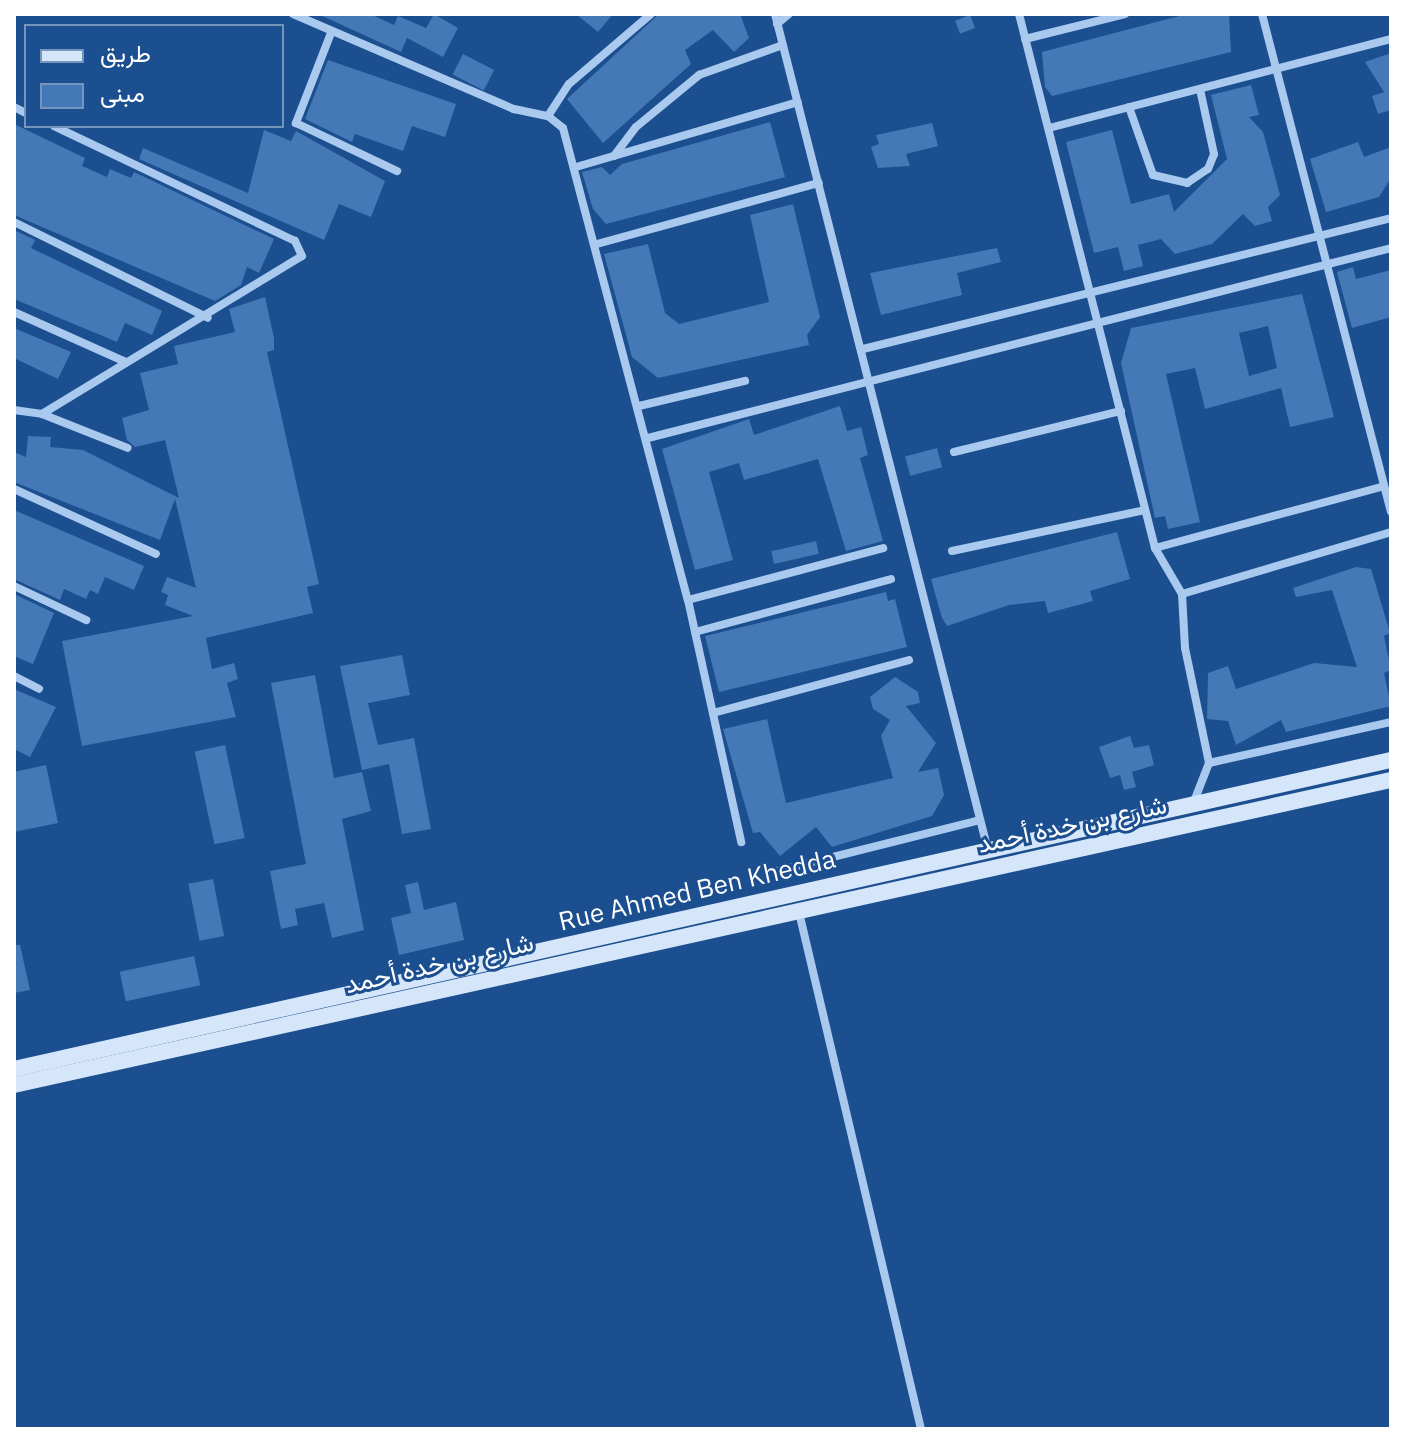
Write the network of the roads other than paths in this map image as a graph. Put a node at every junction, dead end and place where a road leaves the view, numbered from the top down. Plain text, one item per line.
1 (293, 14) edge
2 (651, 14) edge
3 (789, 14) edge
4 (1019, 14) edge
5 (1125, 14) edge
6 (1262, 14) edge
7 (1104, 17) edge
8 (776, 19) edge
9 (331, 33) junction
10 (1025, 39) junction
11 (1391, 39) edge
12 (783, 45) junction
13 (1276, 69) junction
14 (1200, 89) junction
15 (798, 102) junction
16 (1129, 107) junction
17 (548, 116) junction
18 (58, 128) edge
19 (1049, 128) junction
20 (614, 156) junction
21 (576, 167) junction
22 (397, 171) dead end
23 (819, 183) junction
24 (1391, 218) edge
25 (14, 222) edge
26 (1319, 235) junction
27 (597, 244) junction
28 (1391, 248) edge
29 (1327, 266) junction
30 (1089, 287) junction
31 (14, 312) edge
32 (208, 318) junction
33 (1099, 321) junction
34 (863, 349) junction
35 (126, 362) junction
36 (745, 381) dead end
37 (872, 384) junction
38 (639, 406) junction
39 (14, 410) edge
40 (1121, 411) junction
41 (42, 414) junction
42 (648, 438) junction
43 (128, 448) dead end
44 (954, 452) dead end
45 (1384, 486) junction
46 (14, 489) edge
47 (1145, 510) junction
48 (1391, 512) edge
49 (1391, 532) edge
50 (883, 548) dead end
51 (1155, 548) junction
52 (952, 551) dead end
53 (156, 554) dead end
54 (891, 579) dead end
55 (14, 586) edge
56 (1182, 594) junction
57 (688, 600) junction
58 (86, 620) dead end
59 (695, 632) junction
60 (909, 660) dead end
61 (14, 676) edge
62 (39, 689) dead end
63 (713, 713) junction
64 (1391, 722) edge
65 (1391, 760) edge
66 (1209, 763) junction
67 (1391, 780) edge
68 (1192, 806) junction
69 (980, 820) junction
70 (741, 842) dead end
71 (988, 851) junction
72 (777, 871) dead end
73 (798, 907) junction
74 (14, 1069) edge
75 (14, 1085) edge
76 (921, 1429) edge

1 - 9 street
2 - 17 street
3 - 8 street
4 - 10 street
5 - 7 street
6 - 13 street
7 - 10 street
8 - 12 street
9 - 17 street
9 - 22 street
10 - 19 street
11 - 13 street
12 - 15 street
12 - 20 street
13 - 14 street
13 - 26 street
14 - 16 street
14 - 16 street
15 - 20 street
15 - 23 street
16 - 19 street
17 - 21 street
18 - 32 street
19 - 30 street
20 - 21 street
21 - 27 street
23 - 27 street
23 - 34 street
24 - 26 street
25 - 32 street
26 - 29 street
26 - 30 street
27 - 38 street
28 - 29 street
29 - 33 street
29 - 45 street
30 - 33 street
30 - 34 street
31 - 35 street
32 - 35 street
33 - 37 street
33 - 40 street
34 - 37 street
35 - 41 street
36 - 38 street
37 - 42 street
37 - 69 street
38 - 42 street
39 - 41 street
40 - 44 street
40 - 47 street
41 - 43 street
42 - 57 street
45 - 48 street
45 - 51 street
46 - 53 street
47 - 51 street
47 - 52 street
49 - 56 street
50 - 57 street
51 - 56 street
54 - 59 street
55 - 58 street
56 - 66 street
57 - 59 street
59 - 63 street
60 - 63 street
61 - 62 street
63 - 70 street
64 - 66 street
65 - 68 main road, Rue Ahmed Ben Khedda
66 - 68 street
67 - 73 main road, شارع بن خدة أحمد
68 - 71 main road, Rue Ahmed Ben Khedda
69 - 71 street
69 - 72 street
71 - 74 main road, Rue Ahmed Ben Khedda
73 - 75 main road, شارع بن خدة أحمد
73 - 76 street

